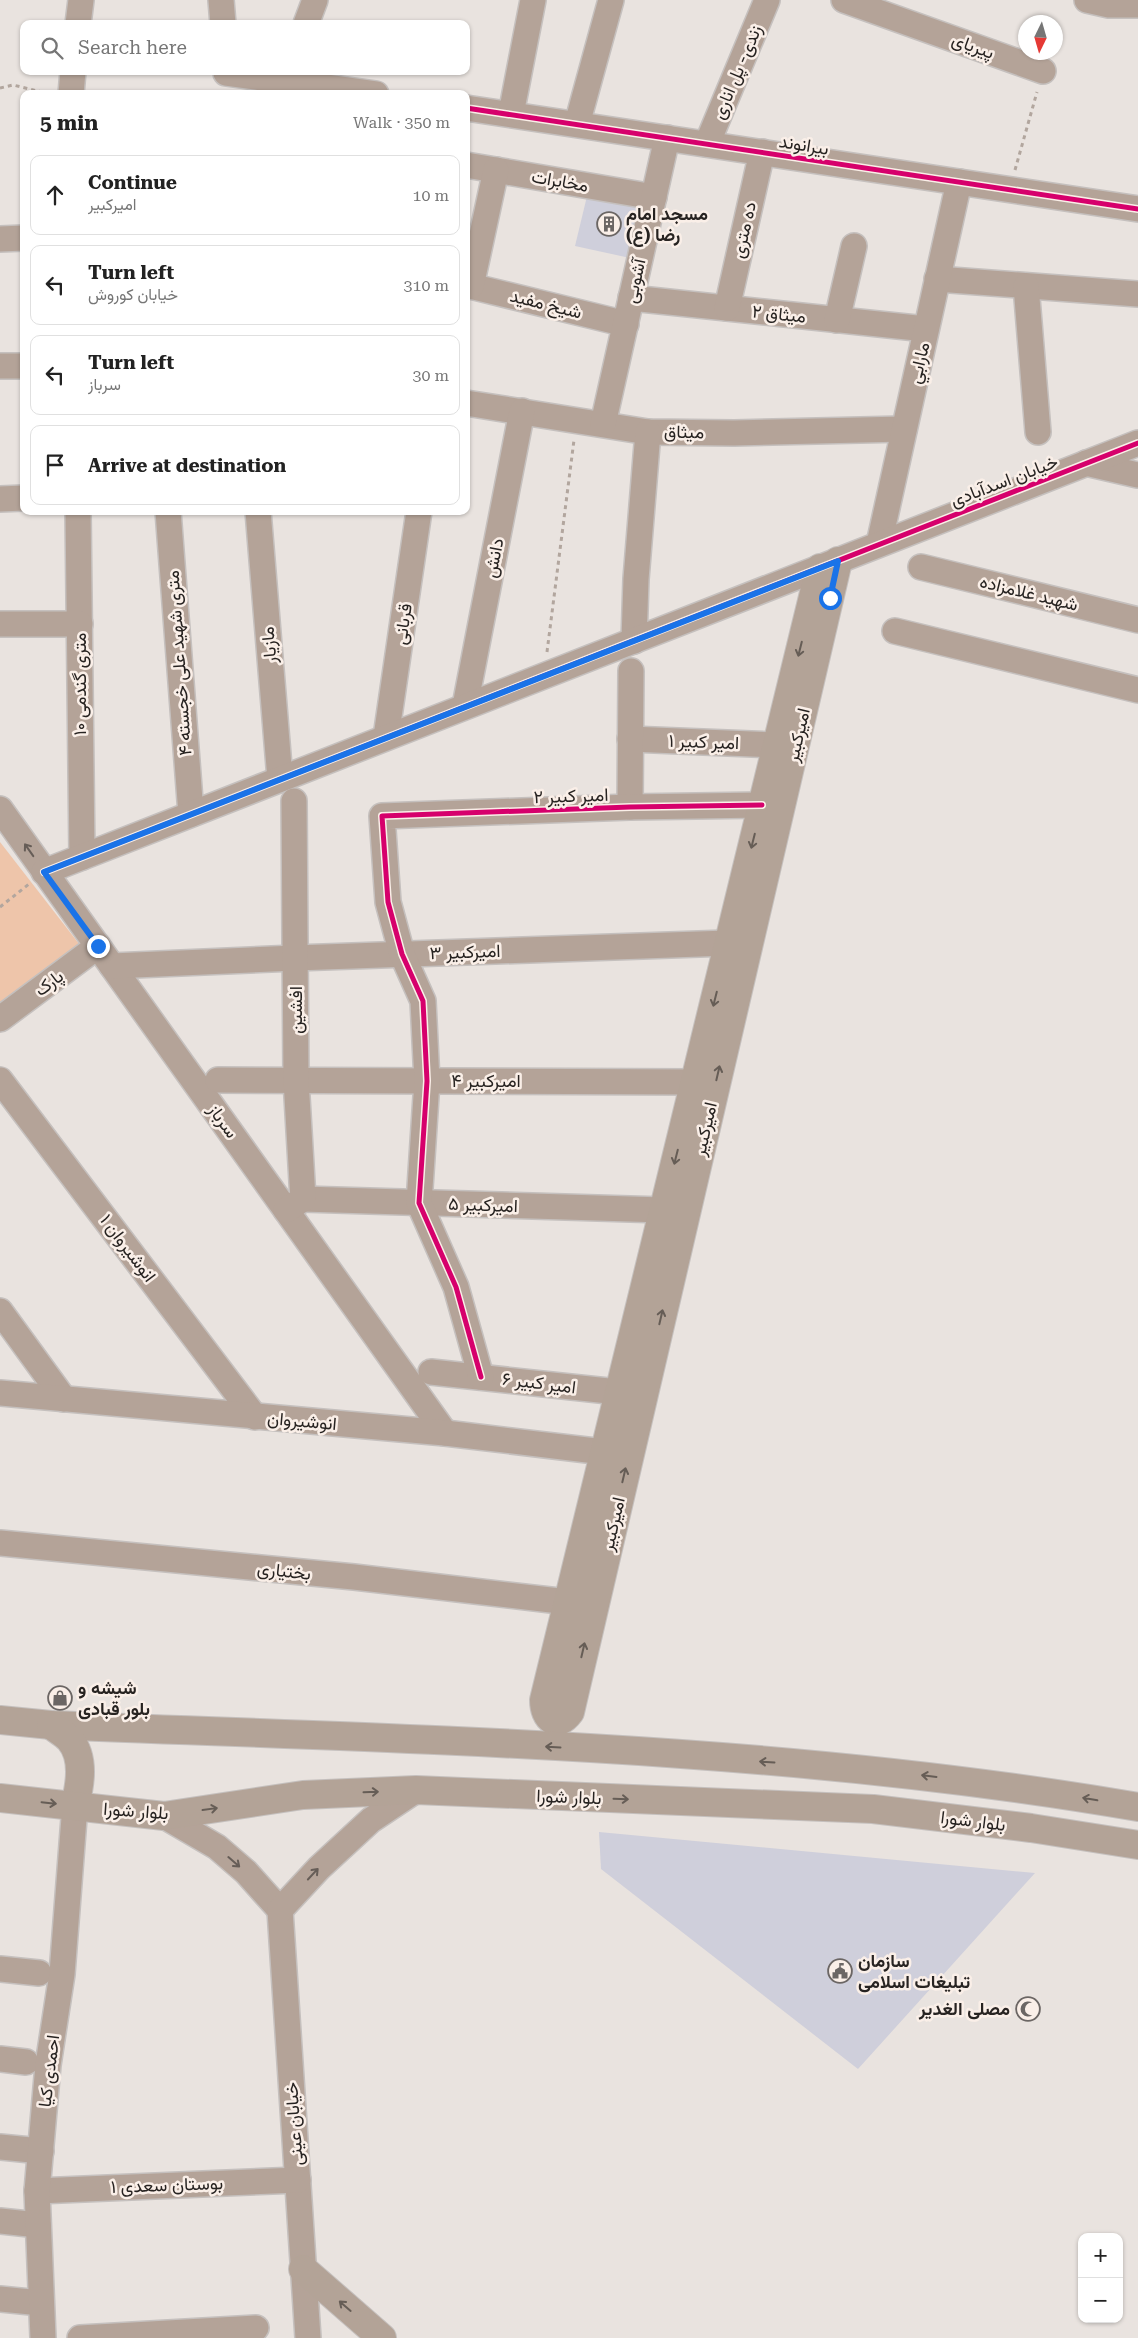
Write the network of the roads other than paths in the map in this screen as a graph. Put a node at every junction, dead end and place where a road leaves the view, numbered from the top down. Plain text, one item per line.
1 (81, 0) edge
2 (221, 0) edge
3 (315, 0) edge
4 (534, 0) edge
5 (611, 0) edge
6 (767, 0) edge
7 (844, 0) edge
8 (1087, 0) edge
9 (1138, 5) edge
10 (78, 20) edge
11 (222, 20) edge
12 (308, 20) edge
13 (1043, 71) road end
14 (73, 75) edge
15 (287, 76) edge
16 (227, 79) edge
17 (71, 90) edge
18 (356, 90) edge
19 (470, 109) edge
20 (511, 114) junction
21 (577, 124) junction
22 (667, 138) junction
23 (707, 144) junction
24 (762, 152) junction
25 (470, 166) edge
26 (496, 170) junction
27 (959, 182) junction
28 (654, 196) junction
29 (1138, 209) edge
30 (20, 238) edge
31 (0, 239) edge
32 (854, 246) dead end
33 (470, 277) edge
34 (937, 279) junction
35 (470, 285) edge
36 (1026, 286) junction
37 (1138, 294) edge
38 (631, 298) junction
39 (727, 308) junction
40 (837, 320) junction
41 (626, 324) junction
42 (926, 329) junction
43 (0, 366) edge
44 (20, 366) edge
45 (470, 404) edge
46 (522, 410) junction
47 (603, 424) junction
48 (904, 429) junction
49 (648, 432) junction
50 (1038, 432) dead end
51 (1138, 443) edge
52 (1086, 463) junction
53 (1138, 474) edge
54 (20, 498) edge
55 (0, 499) edge
56 (78, 515) edge
57 (168, 515) edge
58 (258, 515) edge
59 (418, 515) edge
60 (880, 544) junction
61 (829, 564) junction
62 (920, 567) dead end
63 (1138, 620) edge
64 (0, 624) edge
65 (80, 624) junction
66 (894, 631) dead end
67 (634, 641) junction
68 (631, 671) dead end
69 (1138, 690) edge
70 (466, 706) junction
71 (386, 738) junction
72 (630, 739) junction
73 (777, 744) junction
74 (280, 779) junction
75 (294, 801) dead end
76 (762, 806) junction
77 (630, 807) junction
78 (1, 812) edge
79 (191, 814) junction
80 (82, 857) junction
81 (44, 872) junction
82 (750, 895) junction
83 (728, 942) junction
84 (98, 946) junction
85 (402, 954) junction
86 (295, 958) junction
87 (112, 966) junction
88 (0, 1019) edge
89 (0, 1080) edge
90 (218, 1080) dead end
91 (296, 1080) junction
92 (427, 1081) junction
93 (695, 1082) junction
94 (419, 1203) junction
95 (295, 1204) junction
96 (663, 1210) junction
97 (0, 1311) edge
98 (431, 1372) dead end
99 (481, 1377) junction
100 (618, 1392) junction
101 (0, 1393) edge
102 (64, 1399) junction
103 (255, 1417) junction
104 (445, 1433) junction
105 (604, 1452) junction
106 (0, 1543) edge
107 (568, 1602) junction
108 (572, 1698) junction
109 (544, 1700) junction
110 (0, 1720) edge
111 (51, 1725) junction
112 (512, 1744) junction
113 (591, 1749) junction
114 (416, 1790) junction
115 (0, 1798) edge
116 (75, 1805) junction
117 (1138, 1807) edge
118 (164, 1816) junction
119 (1138, 1845) edge
120 (280, 1910) junction
121 (0, 1969) edge
122 (39, 1973) dead end
123 (0, 2059) edge
124 (26, 2062) dead end
125 (0, 2147) edge
126 (41, 2151) junction
127 (298, 2180) junction
128 (37, 2190) junction
129 (0, 2222) edge
130 (38, 2225) junction
131 (304, 2269) junction
132 (0, 2298) edge
133 (41, 2303) junction
134 (256, 2328) dead end
135 (43, 2338) edge
136 (80, 2338) edge
137 (308, 2338) edge
138 (382, 2338) edge

1 - 10 street
2 - 11 street
3 - 12 street
4 - 20 street
5 - 21 street
6 - 23 street, زندی- پل اناری
7 - 13 street, پیریای
8 - 9 street
14 - 17 street
15 - 16 street
15 - 18 street
19 - 20 street, بیرانوند
20 - 21 street, بیرانوند
21 - 22 street, بیرانوند
22 - 23 street, بیرانوند
22 - 28 street, آشوبی
23 - 24 street, بیرانوند
24 - 27 street, بیرانوند
24 - 39 street, ده متری
25 - 26 street, مخابرات
26 - 28 street, مخابرات
26 - 33 street
27 - 29 street, بیرانوند
27 - 34 street, مارابي
28 - 38 street, آشوبی
30 - 31 street
32 - 40 street
34 - 36 street
34 - 42 street, مارابي
35 - 41 street, شیخ مفید
36 - 37 street
36 - 50 street
38 - 39 street, میثاق ۲
38 - 41 street, آشوبی
39 - 40 street, میثاق ۲
40 - 42 street, میثاق ۲
41 - 47 street, آشوبی
42 - 48 street, مارابي
43 - 44 street
45 - 46 street, میثاق
46 - 47 street, میثاق
46 - 70 street, دانش
47 - 49 street, میثاق
48 - 49 street, میثاق
48 - 60 street, مارابي
49 - 67 street
51 - 52 street, خیابان اسدآبادی
52 - 53 street
52 - 60 street, خیابان اسدآبادی
54 - 55 street
56 - 65 street, ۱۰ متری گندمی
57 - 79 street, ۴ متری شهید علی خجسته
58 - 74 street, مازیار
59 - 71 street, قربانی
60 - 61 street, خیابان اسدآبادی
61 - 67 street, خیابان اسدآبادی
61 -> 73 main road, امیرکبیر
61 - 82 main road, امیرکبیر
62 - 63 street, شهید غلامزاده
64 - 65 street
65 - 80 street, ۱۰ متری گندمی
66 - 69 street
67 - 70 street, خیابان اسدآبادی
68 - 72 street
70 - 71 street, خیابان اسدآبادی
71 - 74 street, خیابان اسدآبادی
72 - 73 street, امیر کبیر ۱
72 - 77 street
73 - 76 main road, امیرکبیر
74 - 79 street, خیابان اسدآبادی
75 - 86 street, افشین
76 - 77 street, امیر کبیر ۲
76 -> 82 main road, امیرکبیر
77 - 85 street, امیر کبیر ۲
81 -> 78 street, سرباز
79 - 80 street, خیابان اسدآبادی
80 - 81 street, خیابان اسدآبادی
81 - 84 street, سرباز
82 - 83 main road, امیرکبیر
108 -> 82 main road, امیرکبیر
83 - 85 street, امیرکبیر ۳
83 -> 93 main road, امیرکبیر
84 - 87 street, سرباز
84 - 88 street, پارک
85 - 86 street, امیرکبیر ۳
85 - 92 street
86 - 87 street, امیرکبیر ۳
86 - 91 street, افشین
87 - 95 street, سرباز
89 - 103 street, انوشیروان ۱
90 - 91 street, امیرکبیر ۴
91 - 92 street, امیرکبیر ۴
91 - 95 street, افشین
92 - 93 street, امیرکبیر ۴
92 - 94 street
93 -> 96 main road, امیرکبیر
94 - 95 street, امیرکبیر ۵
94 - 96 street, امیرکبیر ۵
94 - 99 street
95 - 104 street, سرباز
96 - 100 main road, امیرکبیر
97 - 102 street
98 - 99 street, امیر کبیر ۶
99 - 100 street, امیر کبیر ۶
100 - 105 main road, امیرکبیر
101 - 102 street, انوشیروان
102 - 103 street, انوشیروان
103 - 104 street, انوشیروان
104 - 105 street, انوشیروان
105 - 107 main road, امیرکبیر
106 - 107 street, بختیاری
107 - 109 main road, امیرکبیر
108 - 109 main road, امیرکبیر
108 - 113 main road
109 - 112 main road, امیرکبیر
110 - 111 main road
111 - 112 main road
111 - 116 main road
113 -> 112 main road
117 -> 113 main road
118 -> 114 main road, بلوار شورا
114 -> 119 main road, بلوار شورا
120 -> 114 street
115 -> 116 main road, بلوار شورا
116 - 118 main road, بلوار شورا
116 - 126 street, احمدی کیا
118 -> 120 street
120 - 127 street, خیابان عینی
121 - 122 street
123 - 124 street
125 - 126 street
126 - 128 street, احمدی کیا
127 - 128 street, بوستان سعدی ۱
127 - 131 street, خیابان عینی
128 - 130 street, احمدی کیا
129 - 130 street
130 - 133 street, احمدی کیا
131 - 137 street, خیابان عینی
138 -> 131 main road
132 - 133 street
133 - 135 street, احمدی کیا
134 - 136 street

